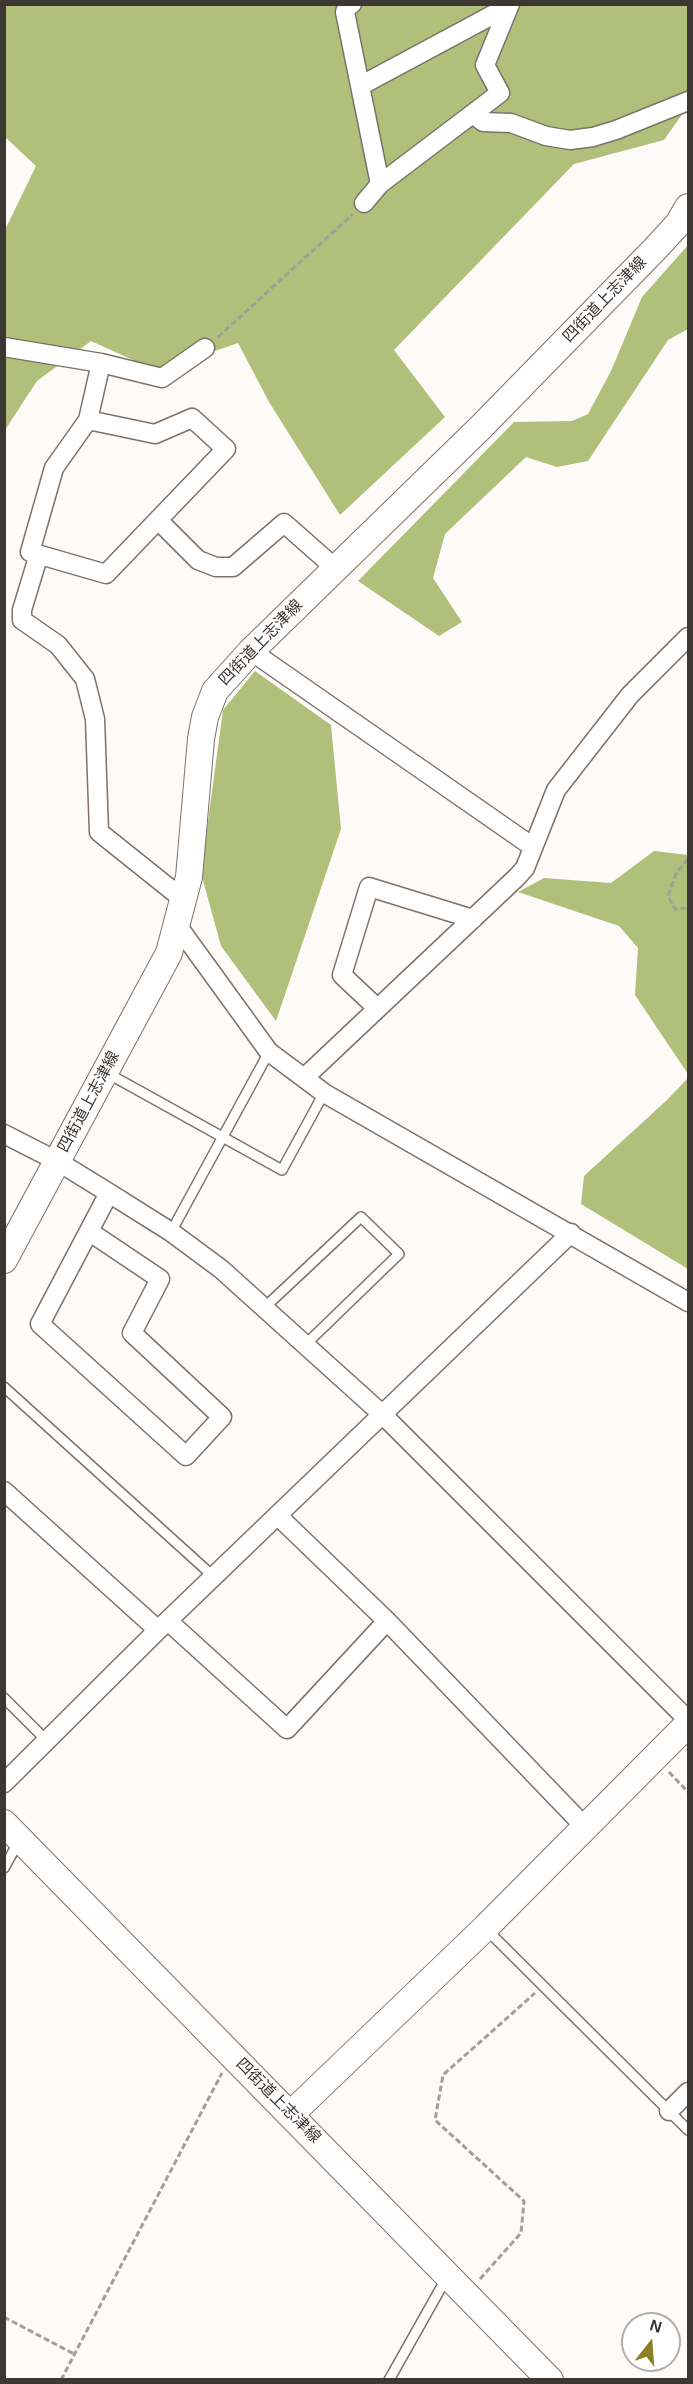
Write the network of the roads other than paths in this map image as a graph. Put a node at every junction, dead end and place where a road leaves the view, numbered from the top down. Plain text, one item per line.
1 (352, 4) edge
2 (510, 5) edge
3 (360, 86) junction
4 (688, 102) edge
5 (474, 115) junction
6 (380, 184) junction
7 (364, 203) road end
8 (688, 207) edge
9 (4, 347) edge
10 (205, 348) road end
11 (101, 363) junction
12 (88, 420) junction
13 (158, 520) junction
14 (39, 554) junction
15 (334, 568) junction
16 (688, 637) edge
17 (251, 651) junction
18 (533, 848) junction
19 (184, 900) junction
20 (473, 919) junction
21 (177, 925) junction
22 (377, 1008) junction
23 (269, 1052) junction
24 (105, 1072) junction
25 (304, 1078) junction
26 (324, 1093) junction
27 (4, 1134) edge
28 (222, 1138) junction
29 (57, 1161) junction
30 (110, 1193) junction
31 (90, 1232) junction
32 (171, 1232) junction
33 (570, 1233) junction
34 (4, 1260) edge
35 (688, 1302) edge
36 (264, 1308) junction
37 (305, 1345) junction
38 (4, 1387) edge
39 (383, 1414) junction
40 (4, 1491) edge
41 (278, 1516) junction
42 (214, 1577) junction
43 (387, 1621) junction
44 (163, 1626) junction
45 (4, 1698) edge
46 (688, 1720) edge
47 (688, 1725) edge
48 (47, 1741) junction
49 (4, 1783) edge
50 (585, 1827) junction
51 (12, 1831) edge
52 (4, 1868) edge
53 (485, 1928) junction
54 (688, 2091) edge
55 (669, 2111) junction
56 (291, 2114) junction
57 (688, 2130) edge
58 (448, 2275) junction
59 (389, 2379) edge
60 (550, 2379) edge

1 - 3 street
2 - 3 street
2 - 5 street
3 - 6 street
4 - 5 street
5 - 6 street
6 - 7 street
8 - 15 main road, 四街道上志津線
9 - 11 street
10 - 11 street
11 - 12 street
12 - 13 street
12 - 14 street
13 - 14 street
13 - 15 street
14 - 19 street
15 - 17 main road, 四街道上志津線
16 - 18 street
17 - 18 street
17 - 19 main road, 四街道上志津線
18 - 20 street
19 - 21 main road, 四街道上志津線
20 - 22 street
20 - 22 street
21 - 23 street
21 - 24 main road, 四街道上志津線
22 - 25 street
23 - 25 street
23 - 28 lane
24 - 28 lane
24 - 29 main road, 四街道上志津線
25 - 26 street
26 - 28 lane
26 - 33 street
27 - 29 street
28 - 32 lane
29 - 30 street
29 - 34 main road, 四街道上志津線
30 - 31 street
30 - 32 street
31 - 31 street
32 - 36 street
33 - 35 street
33 - 39 street
36 - 37 street
36 - 37 lane
37 - 39 street
38 - 42 lane
39 - 41 street
39 - 46 street
40 - 44 street
41 - 42 street
41 - 43 street
42 - 44 street
43 - 44 street
43 - 50 street
44 - 48 street
45 - 48 lane
47 - 50 main road
48 - 49 street
50 - 53 main road
51 - 52 lane
51 - 56 main road, 四街道上志津線
53 - 55 lane
53 - 56 main road
54 - 55 street
55 - 57 lane
56 - 58 main road, 四街道上志津線
58 - 59 lane
58 - 60 main road, 四街道上志津線

